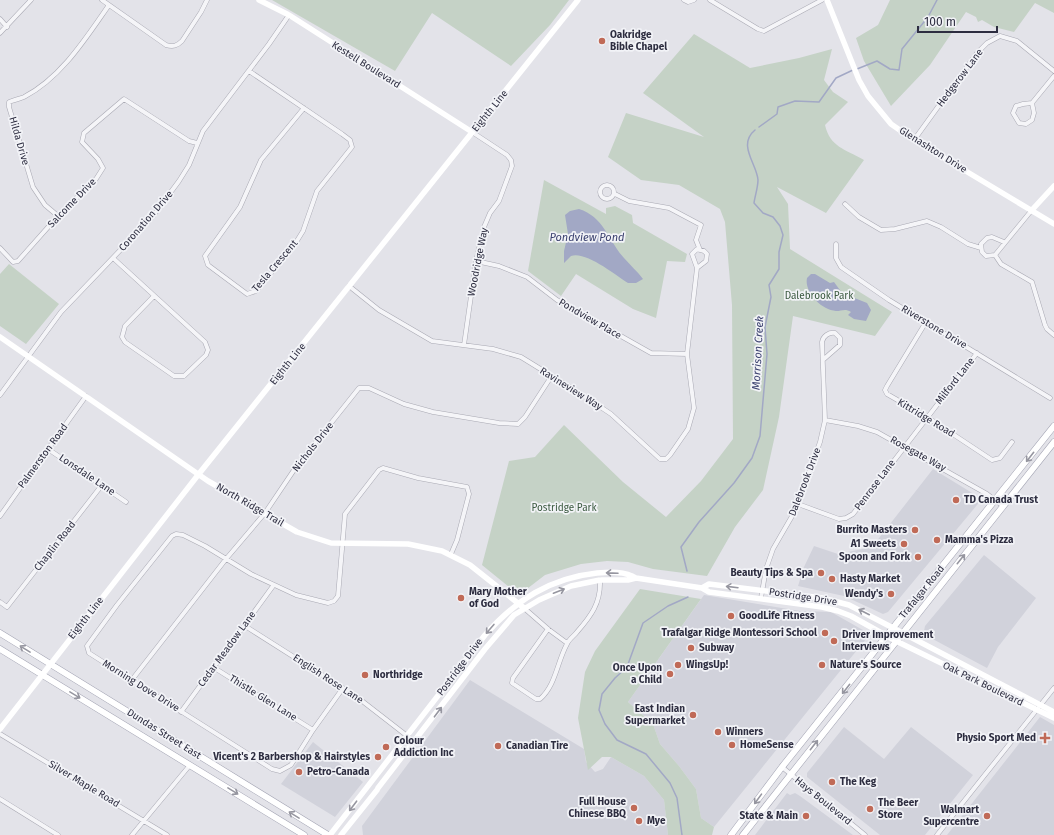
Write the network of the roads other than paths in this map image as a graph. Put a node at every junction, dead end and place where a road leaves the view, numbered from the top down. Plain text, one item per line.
1 (31, 0) edge
2 (102, 0) edge
3 (207, 0) edge
4 (259, 0) edge
5 (578, 0) edge
6 (684, 0) edge
7 (694, 0) edge
8 (710, 0) edge
9 (822, 0) edge
10 (827, 0) edge
11 (109, 5) junction
12 (288, 15) junction
13 (0, 19) edge
14 (7, 27) junction
15 (0, 33) edge
16 (249, 71) junction
17 (1054, 71) edge
18 (1054, 76) edge
19 (1032, 103) junction
20 (304, 108) junction
21 (472, 132) junction
22 (914, 140) junction
23 (197, 143) junction
24 (1054, 186) edge
25 (615, 194) dead end
26 (845, 204) dead end
27 (1031, 211) junction
28 (58, 216) junction
29 (1054, 224) edge
30 (1004, 242) junction
31 (836, 244) dead end
32 (0, 248) edge
33 (981, 248) junction
34 (700, 250) junction
35 (995, 255) junction
36 (112, 258) junction
37 (476, 261) junction
38 (697, 268) junction
39 (349, 286) junction
40 (154, 296) junction
41 (926, 322) junction
42 (1054, 335) edge
43 (0, 337) edge
44 (464, 345) junction
45 (977, 353) junction
46 (687, 354) junction
47 (28, 356) junction
48 (824, 360) junction
49 (551, 377) junction
50 (0, 395) edge
51 (86, 396) junction
52 (1050, 398) dead end
53 (927, 417) junction
54 (825, 420) junction
55 (1054, 426) edge
56 (1012, 442) dead end
57 (1054, 442) edge
58 (904, 447) junction
59 (48, 449) junction
60 (198, 475) junction
61 (102, 485) junction
62 (996, 500) junction
63 (126, 502) dead end
64 (798, 504) junction
65 (1003, 506) junction
66 (265, 513) junction
67 (0, 516) edge
68 (343, 544) junction
69 (451, 554) junction
70 (226, 559) junction
71 (636, 578) junction
72 (600, 580) junction
73 (273, 586) junction
74 (702, 588) junction
75 (762, 591) junction
76 (761, 598) junction
77 (0, 602) edge
78 (518, 603) junction
79 (524, 608) junction
80 (245, 626) junction
81 (548, 629) junction
82 (898, 631) junction
83 (0, 633) edge
84 (891, 639) junction
85 (567, 642) junction
86 (0, 650) edge
87 (51, 665) junction
88 (213, 667) junction
89 (42, 674) junction
90 (130, 681) junction
91 (343, 688) junction
92 (1054, 688) edge
93 (1040, 705) junction
94 (1036, 710) junction
95 (181, 712) junction
96 (1054, 712) edge
97 (1054, 718) edge
98 (0, 729) edge
99 (313, 730) junction
100 (0, 734) edge
101 (408, 736) junction
102 (415, 742) junction
103 (190, 765) junction
104 (782, 767) junction
105 (791, 776) junction
106 (0, 799) edge
107 (143, 821) junction
108 (58, 835) edge
109 (132, 835) edge
110 (167, 835) edge
111 (304, 835) edge
112 (329, 835) edge
113 (341, 835) edge
114 (731, 835) edge
115 (743, 835) edge
116 (865, 835) edge
117 (937, 835) edge

1 - 14 street
2 - 11 street
3 - 11 street
4 - 12 street, Kestell Boulevard
5 - 21 street, Eighth Line
6 - 7 street
8 - 9 street
10 - 22 street, Glenashton Drive
11 - 28 street, Hilda Drive
12 - 16 street, Coronation Drive
12 - 21 street, Kestell Boulevard
13 - 14 street
14 - 15 street
16 - 20 street, Tesla Crescent
16 - 23 street, Coronation Drive
17 - 22 street, Hedgerow Lane
18 - 19 street
19 - 19 street
20 - 20 street, Tesla Crescent
21 - 37 street, Woodridge Way
21 - 39 street, Eighth Line
22 - 27 street, Glenashton Drive
23 - 28 street, Salcome Drive
23 - 36 street, Coronation Drive
24 - 27 street
25 - 34 street, Ravineview Way
26 - 33 street
27 - 29 street, Glenashton Drive
27 - 30 street
28 - 32 street, Salcome Drive
30 - 33 street
30 - 35 street
31 - 41 street, Riverstone Drive
33 - 35 street
34 - 38 street, Ravineview Way
34 - 38 street, Ravineview Way
35 - 42 street
36 - 40 street
36 - 47 street, Coronation Drive
37 - 44 street, Woodridge Way
37 - 46 street, Pondview Place
38 - 46 street, Ravineview Way
39 - 44 street, Ravineview Way
39 - 60 street, Eighth Line
40 - 40 street
41 - 45 street, Riverstone Drive
41 - 53 street, Kittridge Road
43 - 47 street, North Ridge Trail
44 - 49 street, Ravineview Way
45 - 52 street, Riverstone Drive
45 - 53 street, Milford Lane
46 - 49 street, Ravineview Way
47 - 50 street, Coronation Drive
47 - 51 street, North Ridge Trail
48 - 48 street, Dalebrook Drive
48 - 54 street, Dalebrook Drive
49 - 66 street, Nichols Drive
51 - 59 street, Palmerston Road
51 - 60 street, North Ridge Trail
53 - 56 street, Kittridge Road
53 - 58 street, Milford Lane
54 - 58 street, Rosegate Way
54 - 64 street, Dalebrook Drive
55 -> 62 main road, Trafalgar Road
57 - 65 main road, Trafalgar Road
58 - 62 street, Rosegate Way
58 - 64 street, Penrose Lane
59 - 61 street, Lonsdale Lane
59 - 67 street, Palmerston Road
60 - 66 street, North Ridge Trail
60 - 87 street, Eighth Line
61 - 63 street, Lonsdale Lane
61 - 77 street, Chaplin Road
62 - 65 street, Rosegate Way
62 - 82 main road, Trafalgar Road
64 - 75 street, Dalebrook Drive
82 -> 65 main road, Trafalgar Road
66 - 68 street, North Ridge Trail
66 - 70 street, Nichols Drive
68 - 69 street, North Ridge Trail
68 - 69 street
68 - 73 street
69 - 78 street, North Ridge Trail
70 - 73 street
70 - 90 street, Nichols Drive
70 - 90 street, Morning Dove Drive
71 - 72 street, Postridge Drive
71 - 74 street, Postridge Drive
71 -> 78 street, Postridge Drive
79 -> 72 street, Postridge Drive
72 - 85 street
73 - 80 street, Cedar Meadow Lane
75 -> 74 street, Postridge Drive
74 - 76 street, Postridge Drive
75 - 76 street, Dalebrook Drive
82 -> 75 street, Postridge Drive
76 - 84 street, Postridge Drive
78 - 79 street, North Ridge Trail
78 -> 101 street, Postridge Drive
79 - 81 street
102 -> 79 street, Postridge Drive
80 - 88 street, Cedar Meadow Lane
80 - 91 street, English Rose Lane
81 - 85 street
81 - 85 street
82 - 84 main road, Trafalgar Road
82 - 84 main road, Trafalgar Road
82 - 93 street, Oak Park Boulevard
87 -> 83 main road, Dundas Street East
84 - 94 street, Oak Park Boulevard
84 -> 104 main road, Trafalgar Road
105 -> 84 main road, Trafalgar Road
86 - 89 main road, Dundas Street East
87 - 89 street, Eighth Line
112 -> 87 main road, Dundas Street East
88 - 95 street, Cedar Meadow Lane
88 - 99 street, Thistle Glen Lane
89 - 98 street, Eighth Line
89 -> 103 main road, Dundas Street East
90 - 95 street, Morning Dove Drive
91 - 99 street, Morning Dove Drive
91 - 101 street, English Rose Lane
92 - 93 street
93 - 94 street
93 - 96 street, Oak Park Boulevard
94 - 97 street, Oak Park Boulevard
94 - 117 street
95 - 99 street, Morning Dove Drive
100 - 107 street, Silver Maple Road
101 - 102 street, English Rose Lane
101 -> 112 street, Postridge Drive
102 - 113 street, Postridge Drive
103 - 107 street
103 -> 111 main road, Dundas Street East
104 - 105 street, Hays Boulevard
104 -> 114 main road, Trafalgar Road
105 - 115 main road, Trafalgar Road
105 - 116 street, Hays Boulevard
106 - 108 street
107 - 109 street
107 - 110 street, Silver Maple Road

